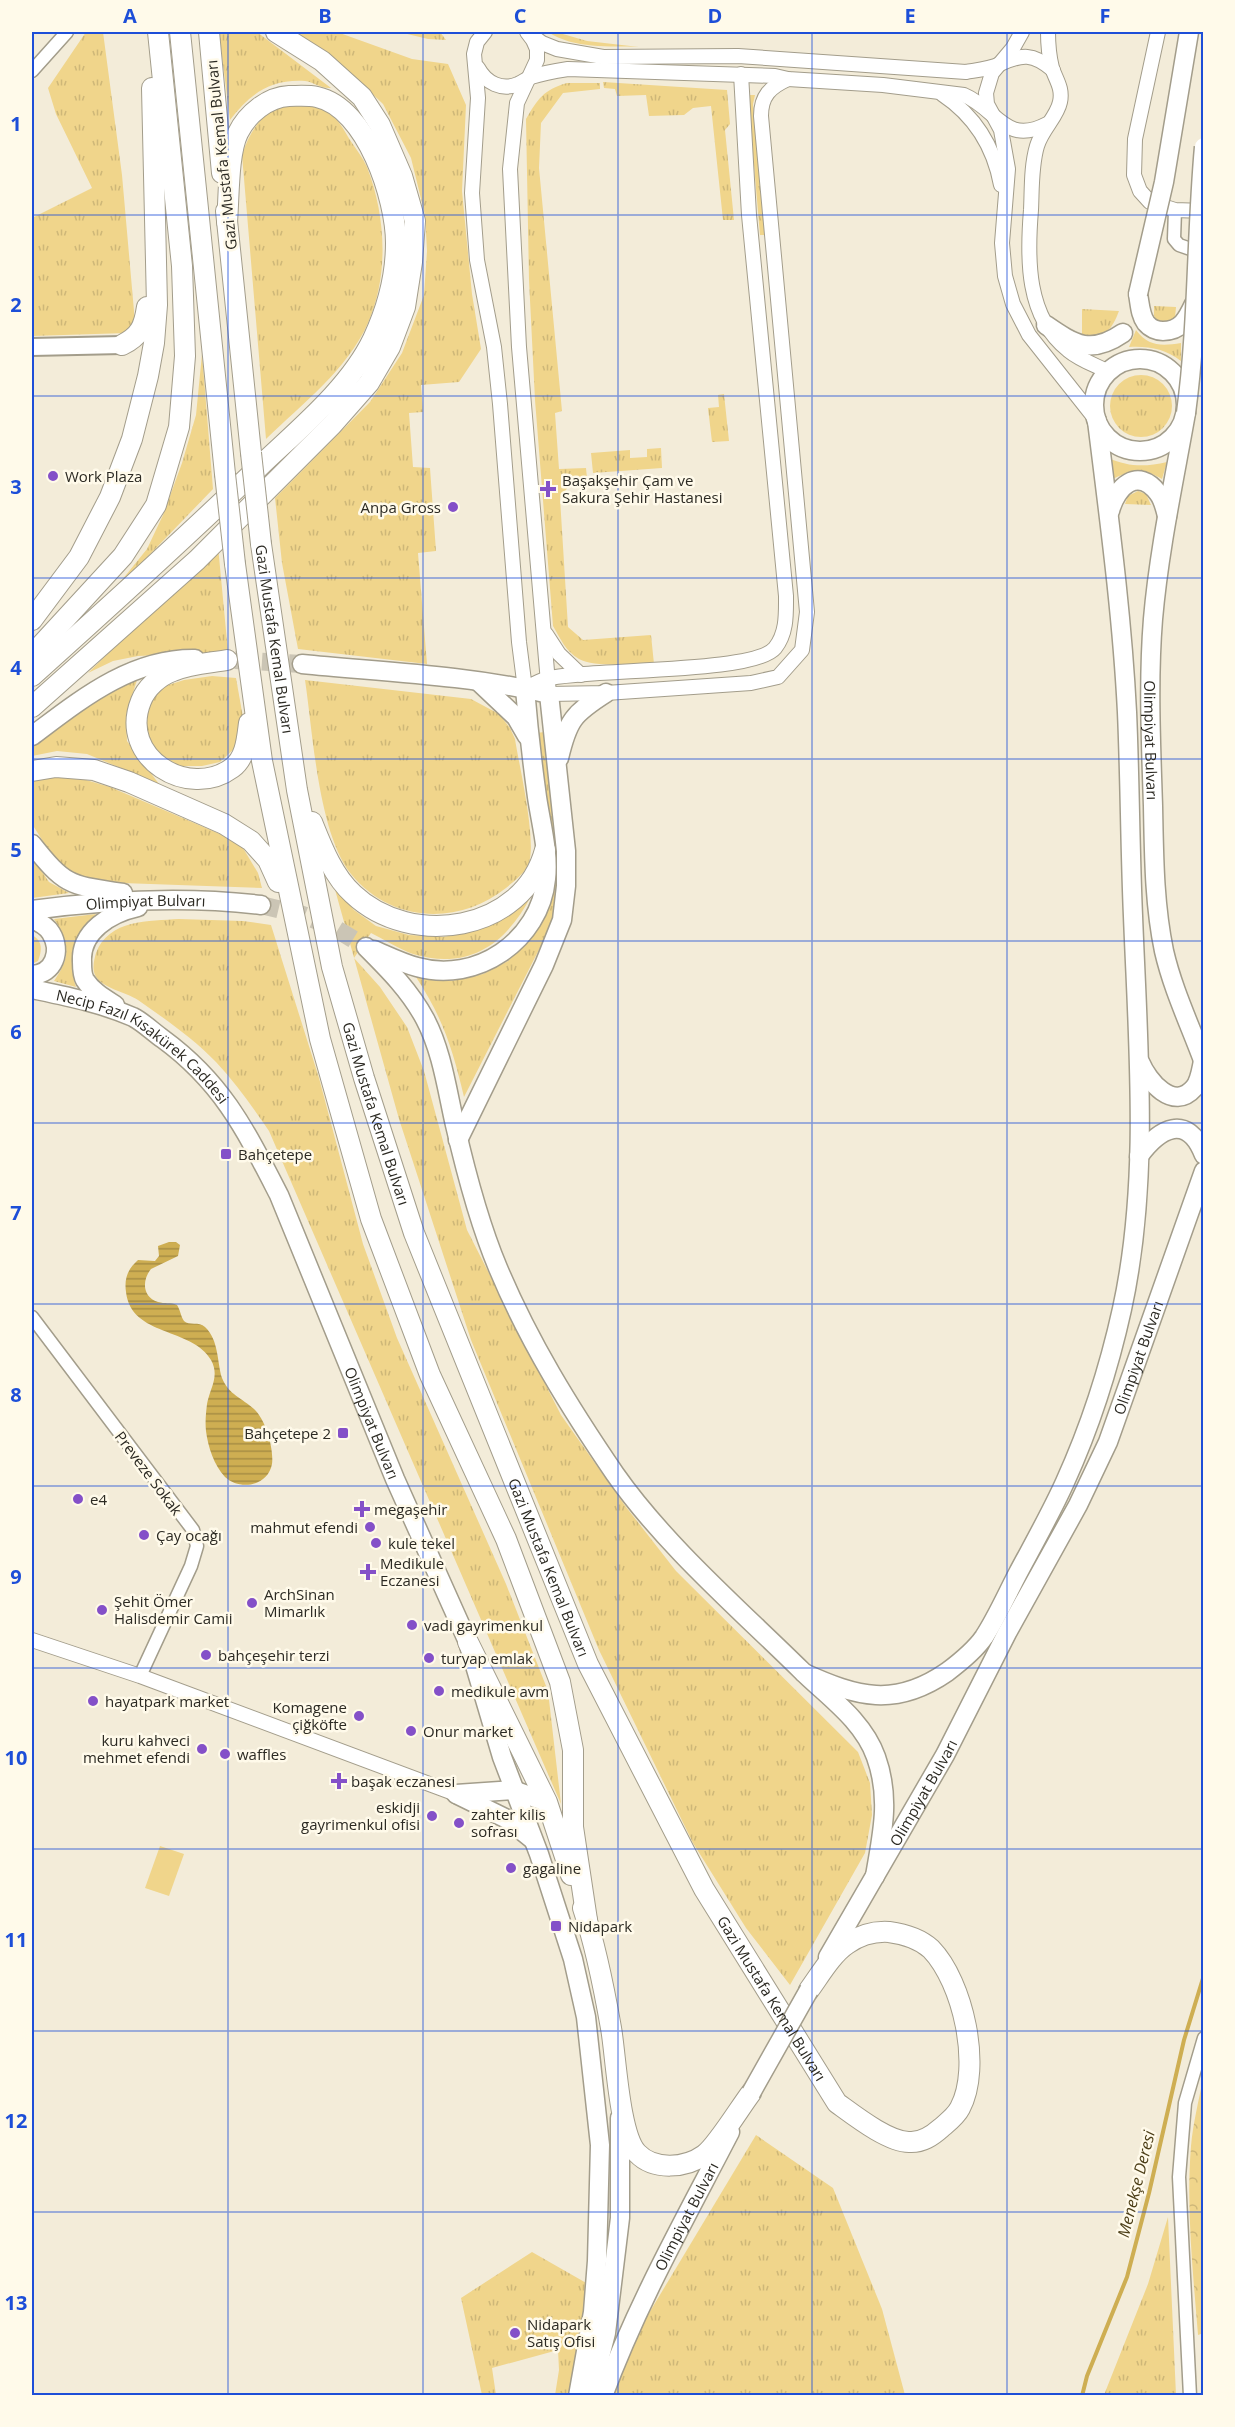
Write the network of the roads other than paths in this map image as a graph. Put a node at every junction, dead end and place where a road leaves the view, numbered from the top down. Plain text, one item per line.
1 (67, 32) edge
2 (151, 32) edge
3 (158, 32) edge
4 (180, 32) edge
5 (209, 32) edge
6 (276, 32) edge
7 (527, 32) edge
8 (1022, 32) edge
9 (1048, 32) edge
10 (1158, 32) edge
11 (1189, 32) edge
12 (479, 35) edge
13 (771, 59) junction
14 (999, 65) junction
15 (477, 67) junction
16 (1053, 70) junction
17 (32, 71) edge
18 (741, 74) junction
19 (528, 78) junction
20 (788, 79) junction
21 (940, 92) junction
22 (992, 114) junction
23 (1047, 124) junction
24 (1203, 147) edge
25 (154, 197) junction
26 (1005, 202) junction
27 (1175, 210) junction
28 (1203, 211) edge
29 (227, 222) junction
30 (1203, 253) edge
31 (1138, 294) junction
32 (1194, 304) junction
33 (1047, 325) junction
34 (1123, 333) junction
35 (122, 345) junction
36 (32, 347) edge
37 (1108, 372) junction
38 (148, 376) junction
39 (1186, 413) junction
40 (1096, 421) junction
41 (1109, 516) junction
42 (1167, 516) junction
43 (800, 544) junction
44 (781, 548) junction
45 (32, 620) edge
46 (545, 633) junction
47 (245, 651) junction
48 (32, 655) edge
49 (227, 660) joint
50 (302, 664) tunnel mouth
51 (581, 675) junction
52 (32, 676) edge
53 (479, 682) junction
54 (548, 686) junction
55 (525, 689) junction
56 (606, 693) junction
57 (32, 707) edge
58 (32, 736) edge
59 (529, 740) junction
60 (557, 769) junction
61 (32, 771) edge
62 (297, 790) junction
63 (32, 844) edge
64 (545, 850) junction
65 (169, 900) junction
66 (261, 905) tunnel mouth
67 (291, 909) junction
68 (32, 910) edge
69 (32, 919) edge
70 (32, 975) edge
71 (32, 989) edge
72 (134, 1018) junction
73 (1137, 1055) junction
74 (1203, 1062) edge
75 (240, 1121) joint
76 (458, 1140) junction
77 (1203, 1155) edge
78 (1138, 1156) junction
79 (1203, 1171) edge
80 (32, 1317) edge
81 (32, 1640) edge
82 (468, 1642) junction
83 (804, 1673) junction
84 (140, 1676) junction
85 (502, 1757) junction
86 (513, 1790) junction
87 (456, 1794) junction
88 (547, 1802) junction
89 (534, 1842) junction
90 (875, 1876) junction
91 (587, 1920) junction
92 (809, 1990) junction
93 (1203, 2038) edge
94 (751, 2093) junction
95 (620, 2102) junction
96 (578, 2396) edge
97 (590, 2396) edge
98 (603, 2396) edge
99 (1190, 2396) edge

1 - 17 street
2 - 25 highway
3 - 48 highway
4 - 47 highway, Gazi Mustafa Kemal Bulvarı, bridge
5 - 29 highway, Gazi Mustafa Kemal Bulvarı
6 - 57 highway
7 - 13 street
7 - 19 street
8 - 14 street
9 - 16 street
10 - 27 street
11 - 31 main road, bridge
12 - 15 street
13 - 14 street
13 - 18 street
14 - 16 street
14 - 22 street
15 - 19 street
15 - 55 street
16 - 23 street
18 - 19 street
18 - 20 street
18 - 44 street
19 - 46 street
20 - 21 street
20 - 43 street
21 - 22 street
21 - 26 street
22 - 23 street
22 - 26 street
23 - 33 street
24 - 32 main road, Olimpiyat Bulvarı, bridge
25 - 35 highway
25 - 38 highway
26 - 40 street
27 - 28 street
27 - 30 street
29 - 52 highway
29 - 62 highway, Gazi Mustafa Kemal Bulvarı, bridge
31 - 32 main road
31 - 34 main road
32 - 39 main road, Olimpiyat Bulvarı, bridge
33 - 34 main road
33 - 37 street
34 - 37 main road
35 - 36 main road
35 - 38 highway
37 - 39 main road, bridge
37 - 40 main road
38 - 45 highway
39 - 40 main road
39 - 42 main road, Olimpiyat Bulvarı
40 - 41 main road
41 - 42 main road
41 - 73 main road
42 - 74 main road, Olimpiyat Bulvarı
43 - 44 street
43 - 56 street
44 - 51 street
46 - 51 street
46 - 54 street
47 - 49 highway
47 - 67 highway, Gazi Mustafa Kemal Bulvarı
49 - 58 main road
50 - 53 main road
51 - 54 street
53 - 55 main road
53 - 59 main road
54 - 55 main road
54 - 56 street
54 - 60 main road
55 - 59 main road
56 - 60 main road
59 - 64 main road
60 - 76 main road
61 - 67 highway
62 - 64 highway
62 - 92 highway, Gazi Mustafa Kemal Bulvarı
63 - 65 main road
64 - 76 main road
65 - 66 main road, Olimpiyat Bulvarı
65 - 68 main road, Olimpiyat Bulvarı
65 - 72 main road
67 - 91 highway, Gazi Mustafa Kemal Bulvarı
69 - 70 main road
71 - 72 main road, Necip Fazıl Kısakürek Caddesi
72 - 75 main road, Necip Fazıl Kısakürek Caddesi
73 - 74 main road
73 - 78 main road
75 - 82 main road, Olimpiyat Bulvarı
76 - 83 main road
77 - 78 main road
78 - 83 main road
79 - 90 main road, Olimpiyat Bulvarı
80 - 84 street, Preveze Sokak
81 - 84 street
82 - 85 main road, Olimpiyat Bulvarı
82 - 88 highway
83 - 90 main road
84 - 87 street
85 - 86 main road, Olimpiyat Bulvarı
85 - 87 main road
86 - 87 main road
86 - 88 main road
86 - 89 main road, Olimpiyat Bulvarı
87 - 89 main road
88 - 91 highway
89 - 96 main road, Olimpiyat Bulvarı
90 - 92 main road, Olimpiyat Bulvarı
91 - 95 highway
92 - 94 main road, Olimpiyat Bulvarı, bridge
93 - 99 street
94 - 95 highway
94 - 98 main road, Olimpiyat Bulvarı
95 - 97 main road

